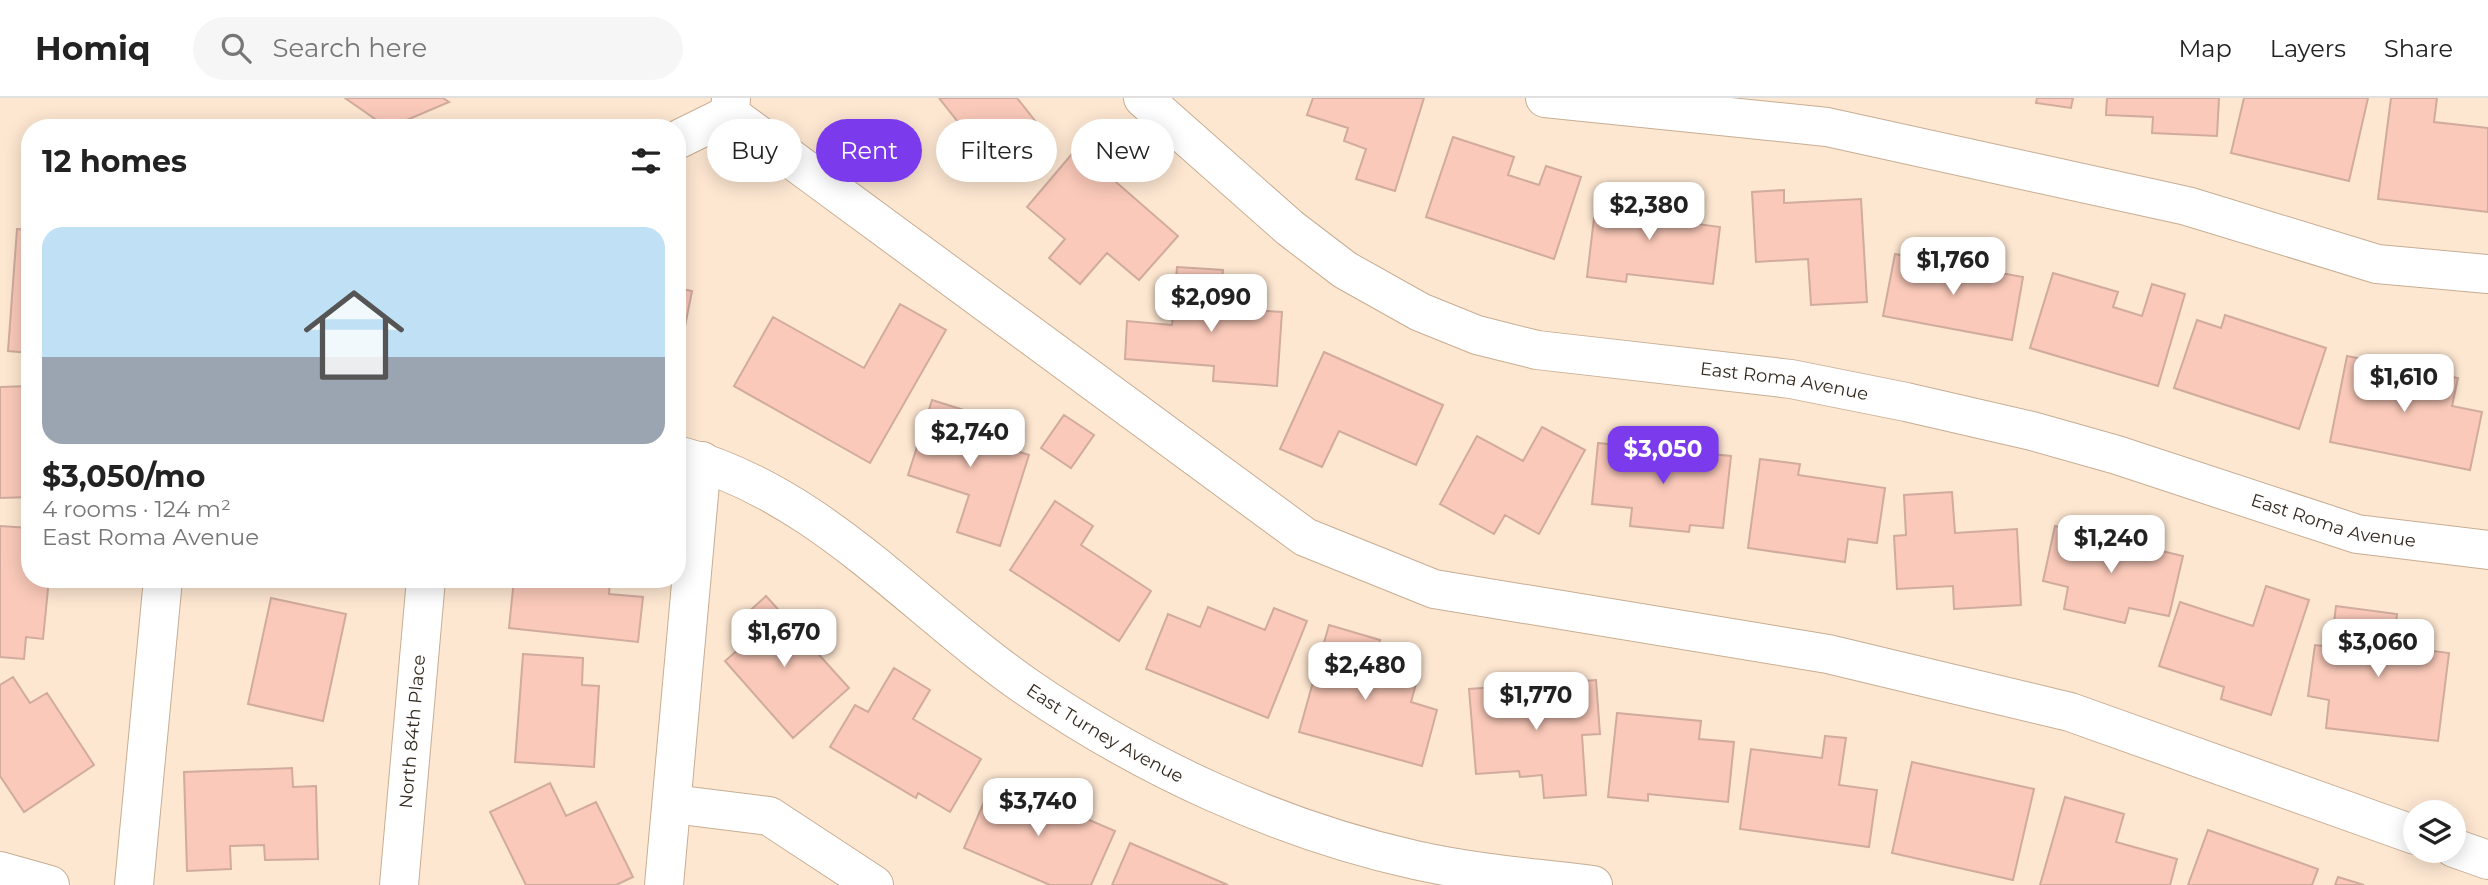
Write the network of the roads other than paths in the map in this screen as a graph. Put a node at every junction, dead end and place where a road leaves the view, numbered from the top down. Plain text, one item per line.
1 (1143, 98) edge
2 (1545, 98) edge
3 (730, 106) edge
4 (686, 134) edge
5 (2488, 274) edge
6 (689, 458) edge
7 (686, 523) edge
8 (2488, 550) edge
9 (162, 588) edge
10 (425, 588) edge
11 (683, 588) edge
12 (673, 804) junction
13 (2403, 831) edge
14 (2466, 852) edge
15 (2488, 860) edge
16 (0, 872) edge
17 (50, 885) edge
18 (134, 885) edge
19 (399, 885) edge
20 (664, 885) edge
21 (874, 885) edge
22 (1593, 885) edge

1 - 8 street, East Roma Avenue
2 - 5 street
3 - 4 street
3 - 13 street
6 - 7 street
6 - 22 street, East Turney Avenue
9 - 18 street
10 - 19 street, North 84th Place
11 - 12 street
12 - 20 street
12 - 21 street
14 - 15 street
16 - 17 street

